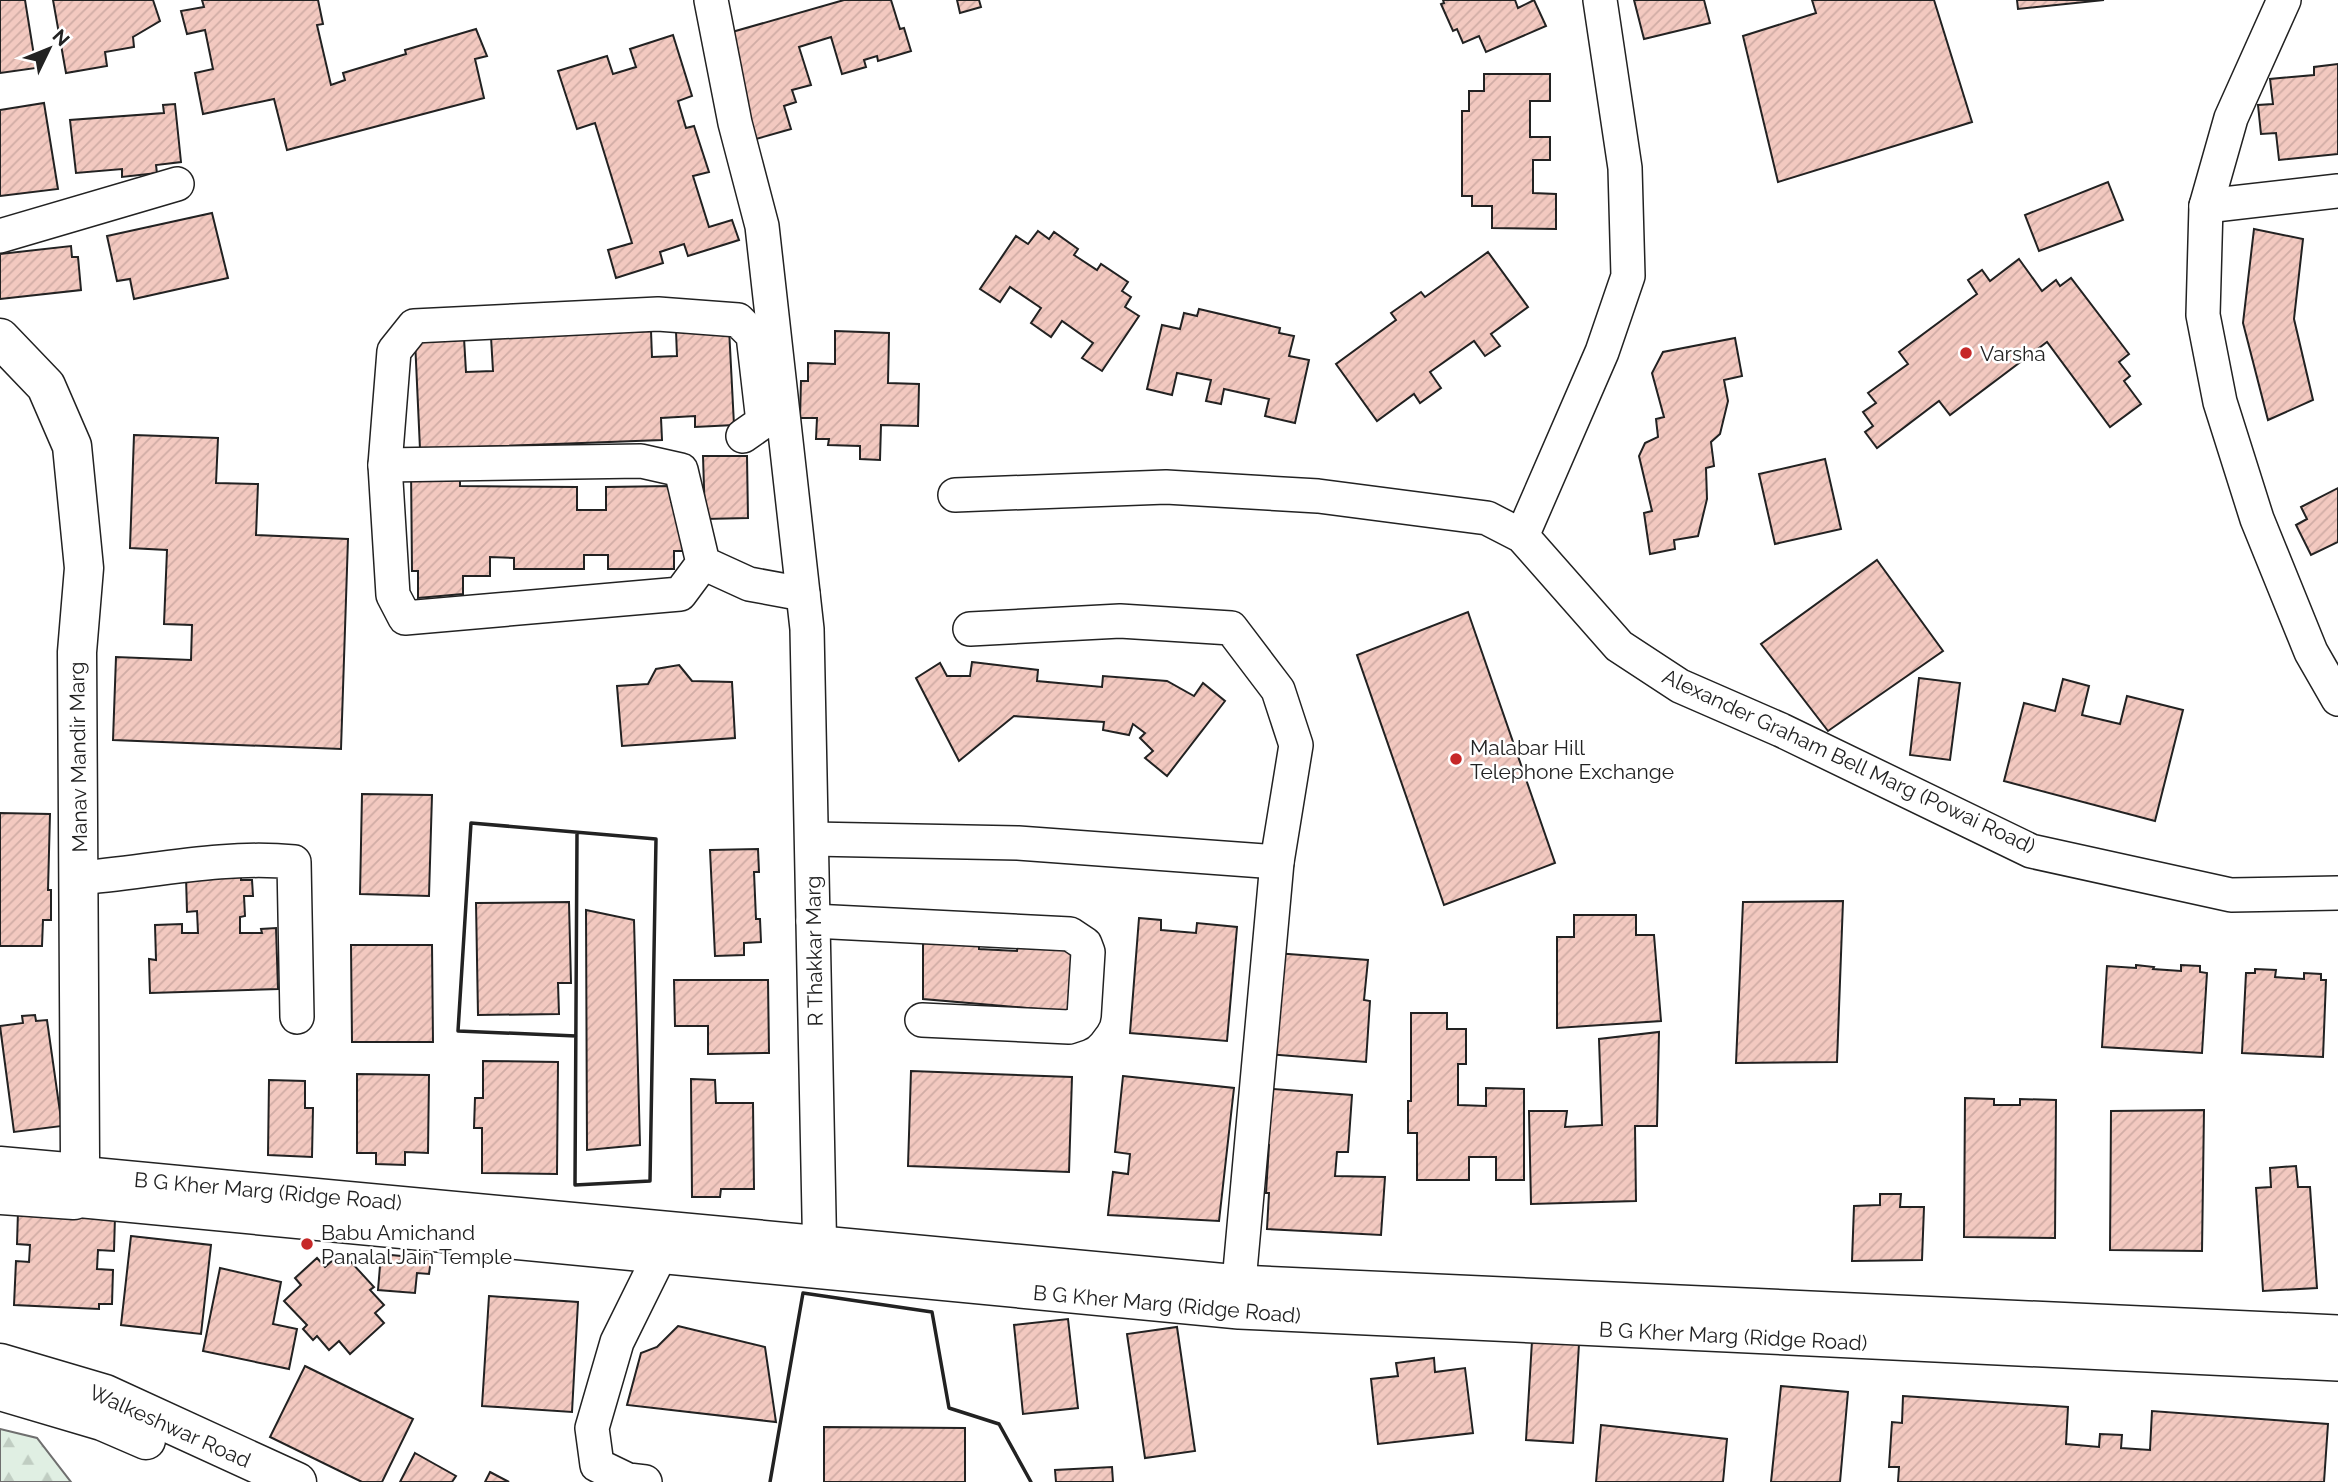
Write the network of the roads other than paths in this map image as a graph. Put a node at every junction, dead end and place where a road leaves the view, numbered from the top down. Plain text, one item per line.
1 (711, 0) edge
2 (1600, 0) edge
3 (2284, 0) edge
4 (177, 184) dead end
5 (2338, 191) edge
6 (2206, 206) junction
7 (0, 236) edge
8 (0, 338) edge
9 (743, 436) dead end
10 (385, 465) junction
11 (956, 495) dead end
12 (1522, 536) junction
13 (704, 563) junction
14 (803, 594) junction
15 (970, 629) dead end
16 (2338, 699) edge
17 (812, 839) junction
18 (1277, 862) junction
19 (79, 878) junction
20 (2338, 893) edge
21 (813, 933) junction
22 (909, 948) dead end
23 (297, 1017) dead end
24 (922, 1020) dead end
25 (0, 1160) edge
26 (0, 1166) edge
27 (76, 1187) junction
28 (0, 1195) edge
29 (660, 1257) junction
30 (821, 1258) junction
31 (1239, 1297) junction
32 (2338, 1332) edge
33 (0, 1363) edge
34 (2338, 1364) edge
35 (0, 1391) edge
36 (244, 1482) edge
37 (297, 1482) edge
38 (646, 1482) edge

1 - 14 street, R Thakkar Marg
2 - 12 street
3 - 6 street
4 - 7 street
5 - 6 street
6 - 16 street
8 - 19 main road, Manav Mandir Marg
9 - 10 street
10 - 13 street
10 - 13 street
11 - 12 street, Alexander Graham Bell Marg (Powai Road)
12 - 20 street, Alexander Graham Bell Marg (Powai Road)
13 - 14 street
14 - 17 street, R Thakkar Marg
15 - 18 street
17 - 18 street
17 - 21 street, R Thakkar Marg
18 - 31 street
19 - 23 street
19 - 27 main road, Manav Mandir Marg
21 - 22 street
21 - 24 street
21 - 30 street, R Thakkar Marg
25 - 26 street
26 - 27 main road, B G Kher Marg (Ridge Road)
27 - 28 main road, B G Kher Marg (Ridge Road)
27 - 29 street, B G Kher Marg (Ridge Road)
27 - 30 street, B G Kher Marg (Ridge Road)
29 - 30 street, B G Kher Marg (Ridge Road)
29 - 38 street
30 - 31 street, B G Kher Marg (Ridge Road)
31 - 32 street, B G Kher Marg (Ridge Road)
31 - 34 street, B G Kher Marg (Ridge Road)
33 - 37 main road, Walkeshwar Road
35 - 36 main road, Walkeshwar Road

